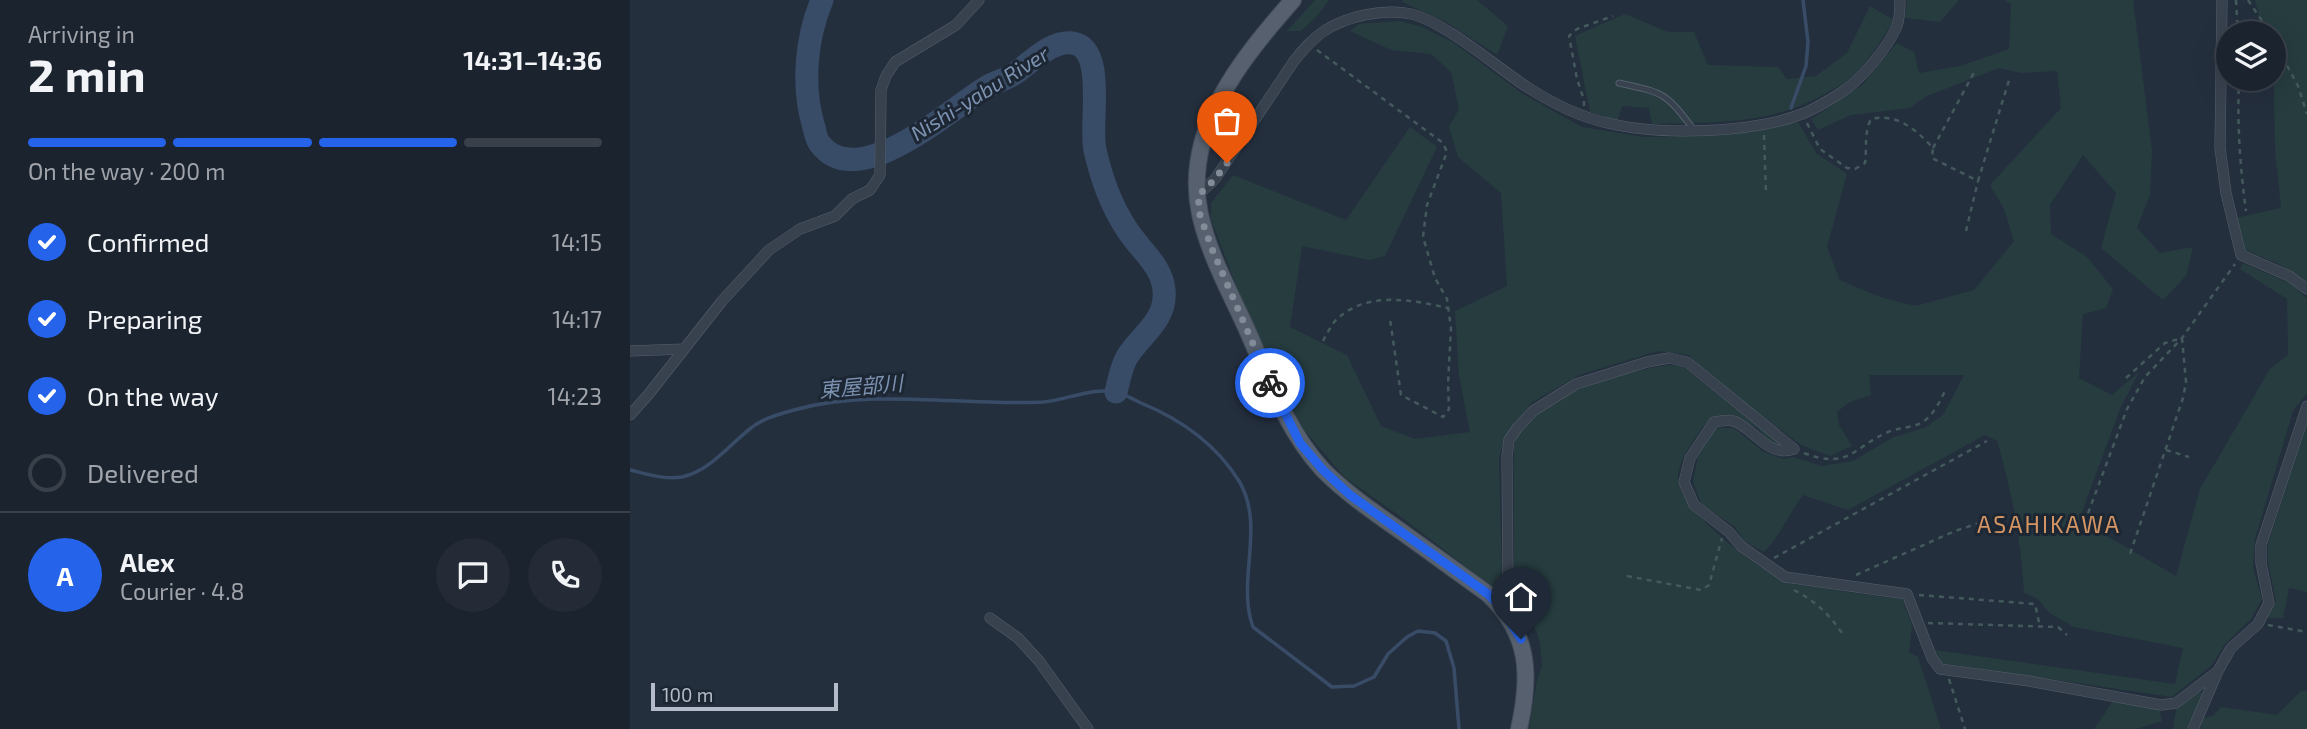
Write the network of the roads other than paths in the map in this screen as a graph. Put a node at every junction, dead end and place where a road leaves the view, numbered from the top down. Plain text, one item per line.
1 (979, 0) edge
2 (1293, 0) edge
3 (1900, 0) edge
4 (2222, 0) edge
5 (1619, 83) dead end
6 (1694, 130) junction
7 (1198, 196) junction
8 (2307, 289) edge
9 (684, 349) junction
10 (630, 351) edge
11 (2307, 405) edge
12 (630, 415) edge
13 (1500, 606) junction
14 (990, 618) dead end
15 (2218, 671) junction
16 (1088, 729) edge
17 (1519, 729) edge
18 (2193, 729) edge

1 - 9 street
2 - 7 main road
3 - 6 street
4 - 8 street
5 - 6 lane
6 - 7 street
7 - 13 main road
9 - 10 street
9 - 12 street
11 - 15 street
13 - 15 street
13 - 17 main road
14 - 16 street
15 - 18 street

